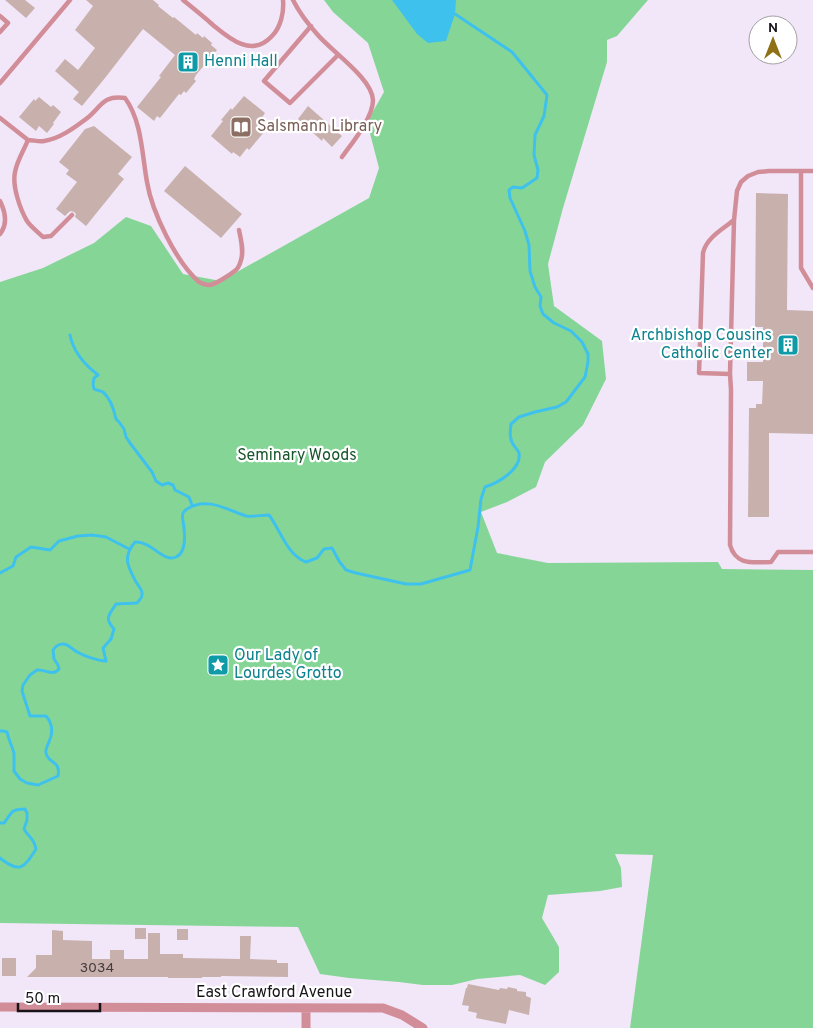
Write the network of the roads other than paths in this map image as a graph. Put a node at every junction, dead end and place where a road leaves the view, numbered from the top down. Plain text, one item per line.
1 (70, 0) edge
2 (183, 0) edge
3 (283, 0) edge
4 (292, 0) edge
5 (0, 16) edge
6 (310, 26) junction
7 (0, 32) edge
8 (338, 55) junction
9 (0, 83) edge
10 (0, 118) edge
11 (28, 140) junction
12 (342, 157) dead end
13 (802, 171) junction
14 (813, 171) edge
15 (0, 201) edge
16 (72, 215) dead end
17 (734, 220) junction
18 (239, 230) dead end
19 (0, 234) edge
20 (812, 288) edge
21 (730, 374) junction
22 (813, 552) edge
23 (0, 1007) edge
24 (306, 1008) junction
25 (306, 1028) edge
26 (423, 1028) edge

1 - 9 lane
2 - 3 lane
4 - 6 lane
5 - 7 lane
6 - 8 lane
6 - 8 lane
8 - 12 lane
10 - 11 lane
11 - 16 lane
11 - 18 lane
13 - 14 lane
13 - 17 lane
13 - 20 lane
15 - 19 lane
17 - 21 lane
17 - 21 lane
21 - 22 lane
23 - 24 street, East Crawford Avenue
24 - 25 street
24 - 26 street, East Crawford Avenue

